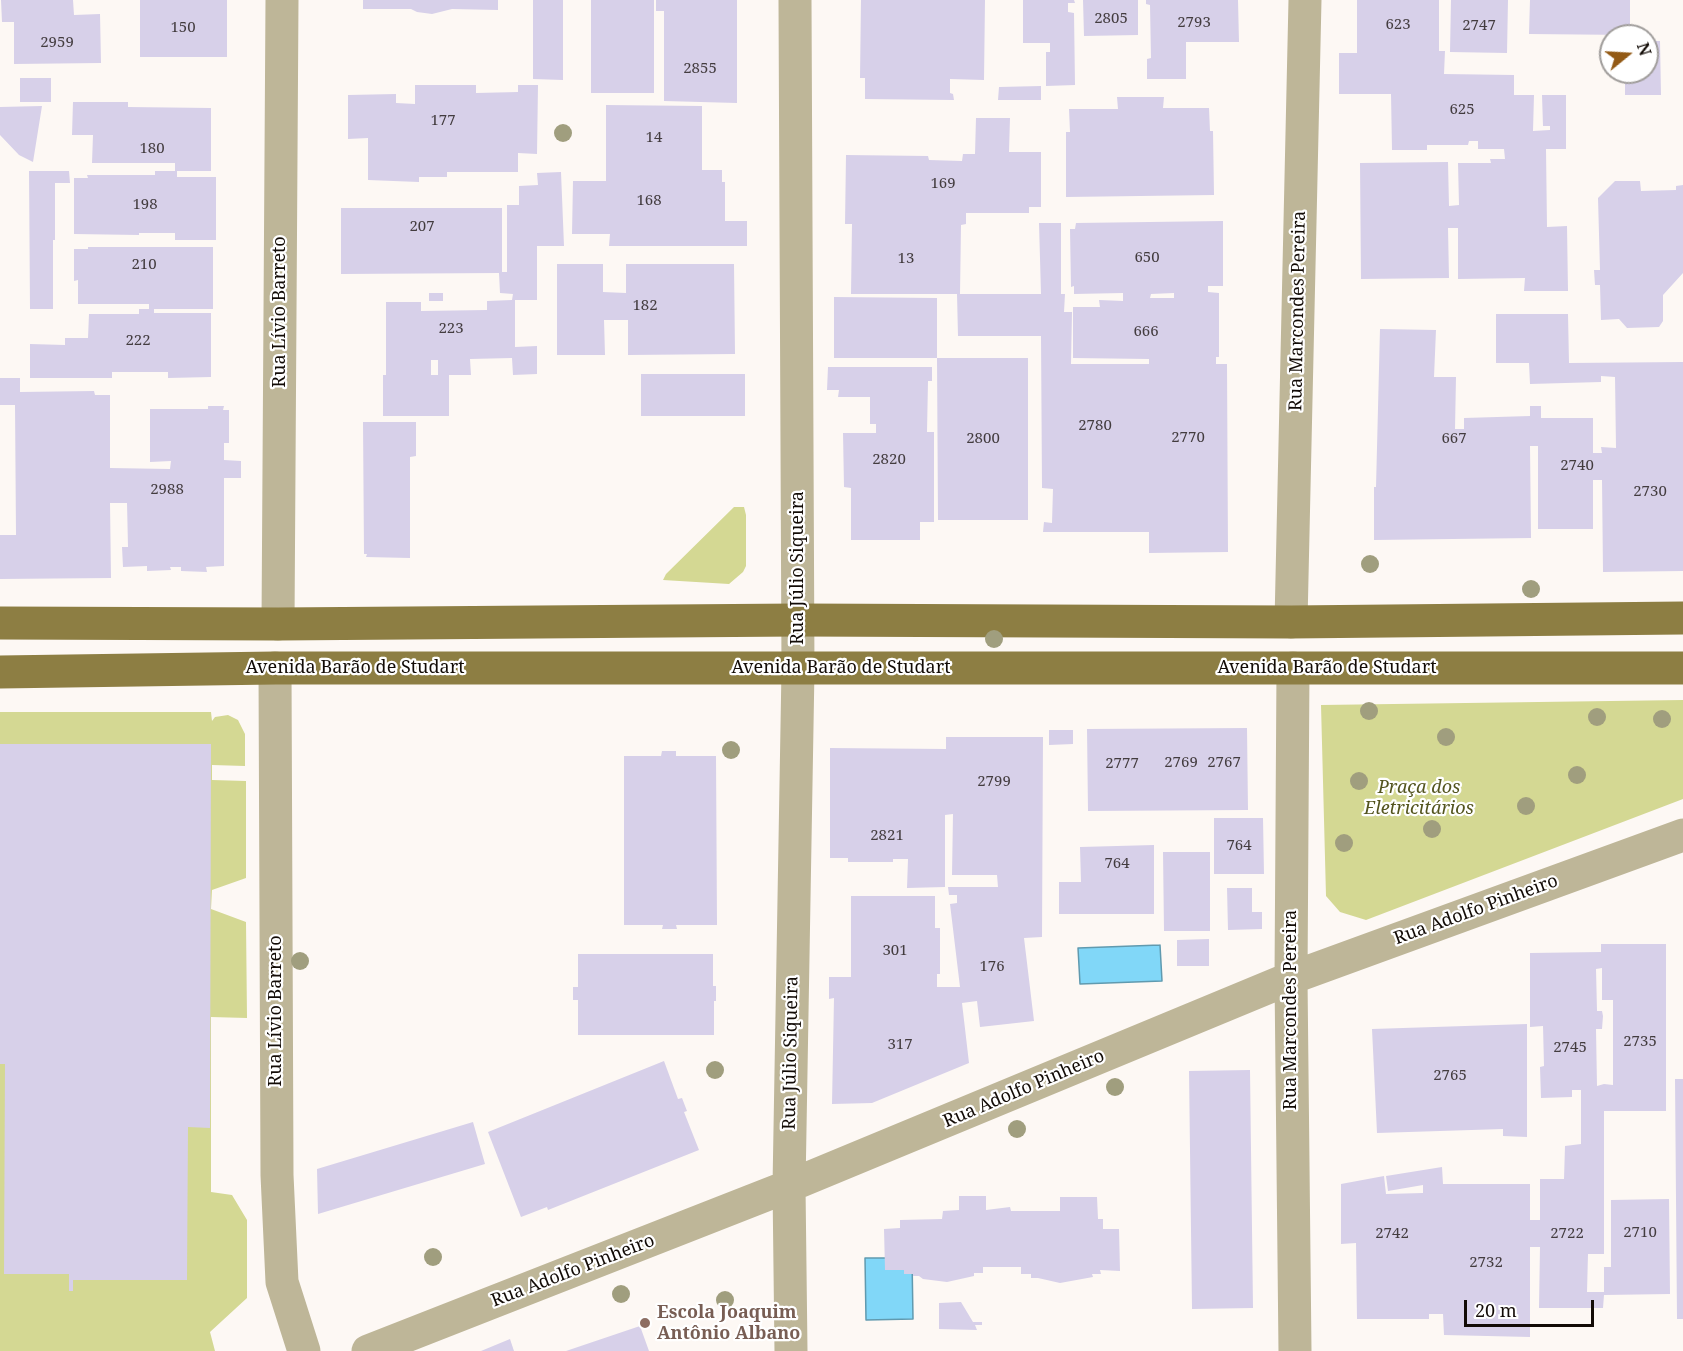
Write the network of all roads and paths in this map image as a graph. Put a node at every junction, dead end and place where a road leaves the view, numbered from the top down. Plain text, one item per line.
1 (282, 0) edge
2 (795, 0) edge
3 (1305, 0) edge
4 (1683, 618) edge
5 (798, 620) junction
6 (1291, 622) junction
7 (0, 623) edge
8 (278, 624) junction
9 (275, 668) junction
10 (1293, 668) junction
11 (1683, 668) edge
12 (798, 669) junction
13 (0, 672) edge
14 (1683, 835) edge
15 (1290, 978) junction
16 (789, 1186) junction
17 (304, 1351) edge
18 (368, 1351) edge
19 (791, 1351) edge
20 (1295, 1351) edge

1 - 8 street, Rua Lívio Barreto
2 - 5 street, Rua Júlio Siqueira
3 - 6 street, Rua Marcondes Pereira
4 - 6 main road
5 - 6 main road
5 - 8 main road
5 - 12 street, Rua Júlio Siqueira
7 - 8 main road
9 - 12 main road, Avenida Barão de Studart
9 - 13 main road, Avenida Barão de Studart
9 - 17 street, Rua Lívio Barreto
10 - 11 main road, Avenida Barão de Studart
10 - 12 main road, Avenida Barão de Studart
10 - 15 street, Rua Marcondes Pereira
12 - 16 street, Rua Júlio Siqueira
14 - 15 street, Rua Adolfo Pinheiro
15 - 16 street, Rua Adolfo Pinheiro
15 - 20 street, Rua Marcondes Pereira
16 - 18 street, Rua Adolfo Pinheiro
16 - 19 street, Rua Júlio Siqueira

